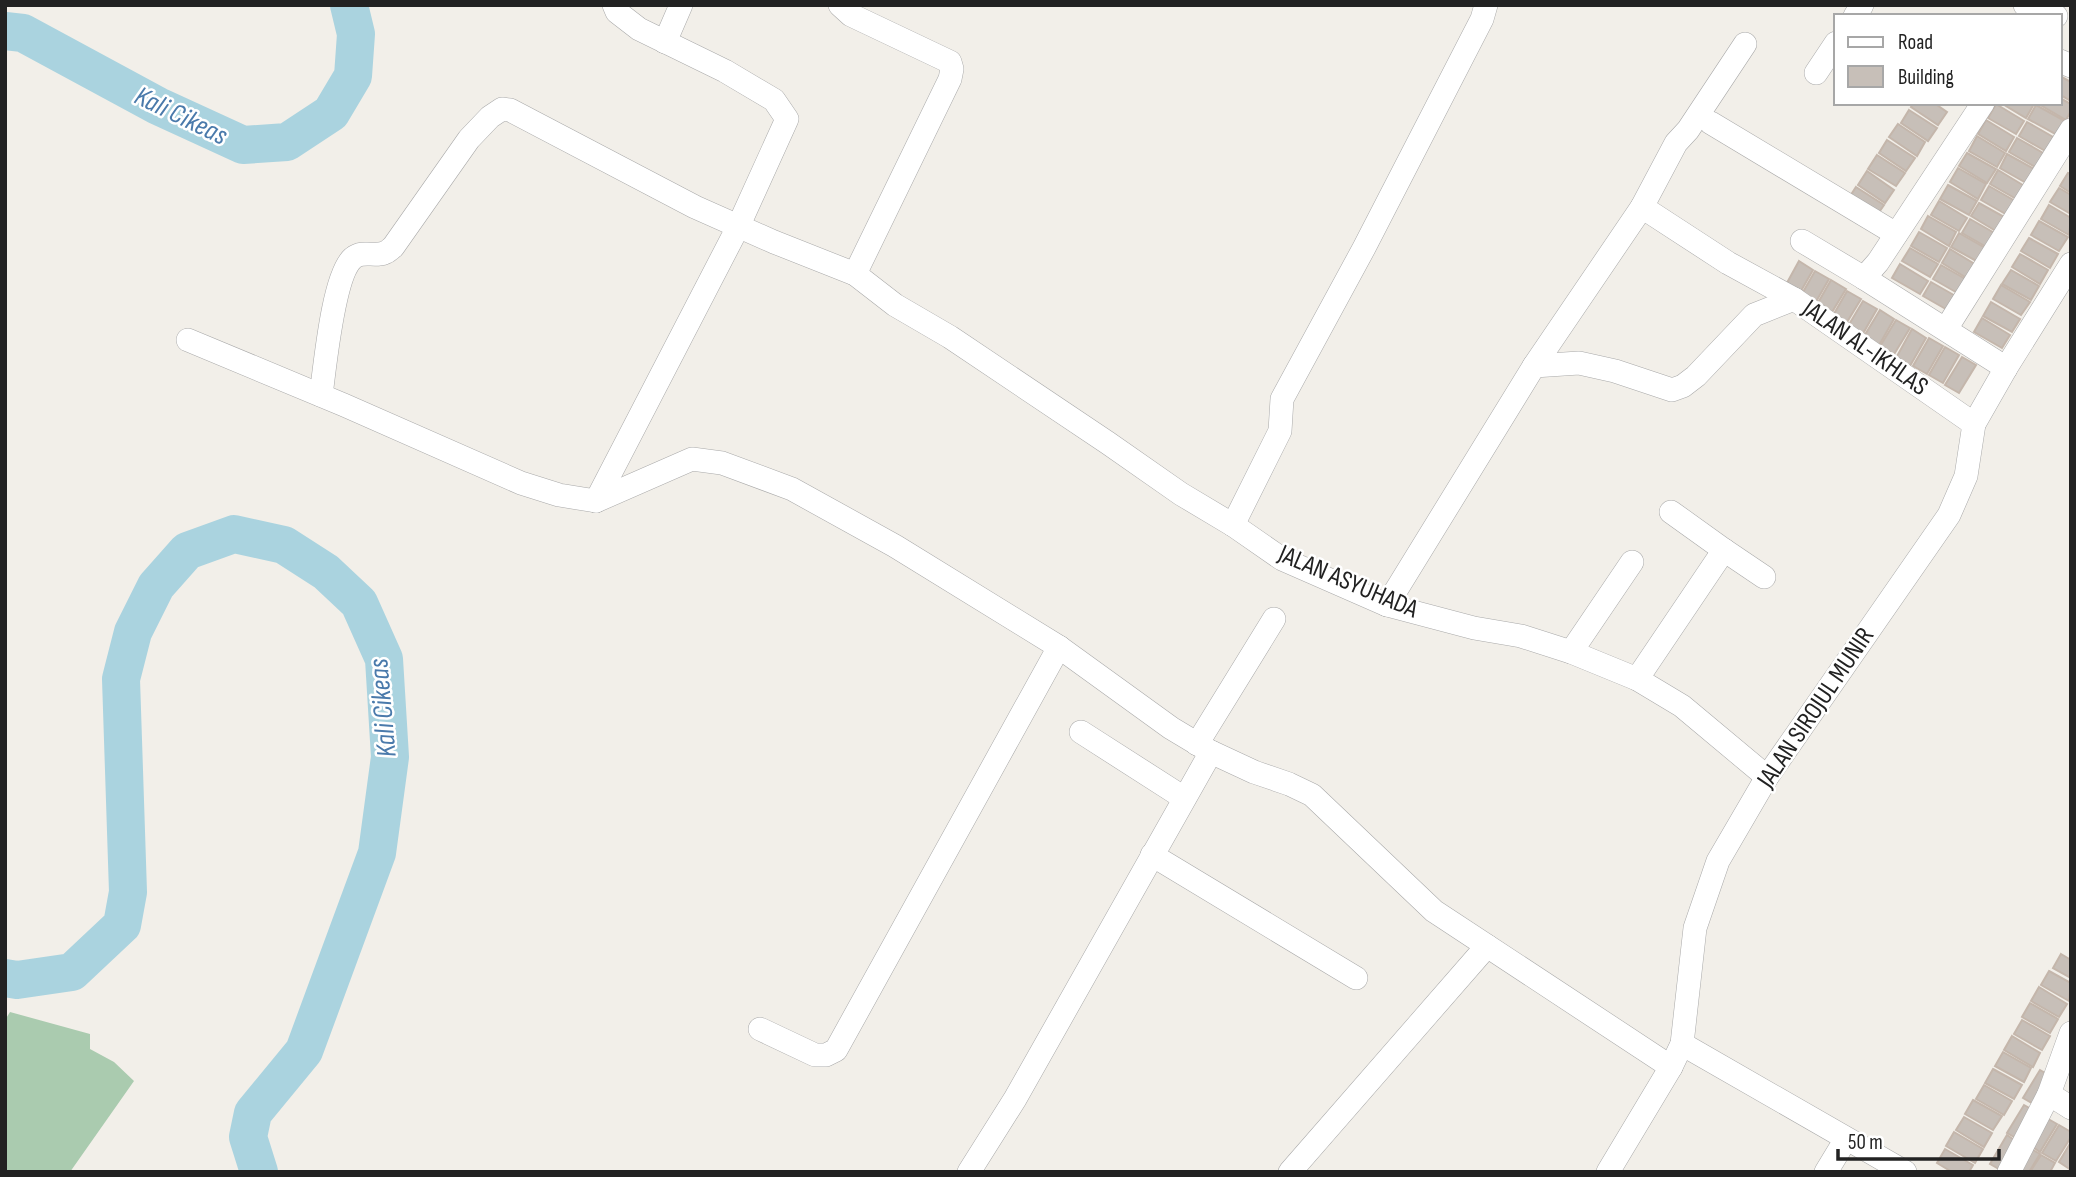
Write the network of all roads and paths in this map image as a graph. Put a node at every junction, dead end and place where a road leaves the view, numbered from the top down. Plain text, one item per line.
1 (614, 5) edge
2 (681, 5) edge
3 (840, 5) edge
4 (1486, 5) edge
5 (2025, 5) edge
6 (2050, 14) edge
7 (665, 41) junction
8 (1745, 44) dead end
9 (1834, 46) edge
10 (1816, 74) dead end
11 (1982, 105) edge
12 (1711, 123) dead end
13 (2071, 130) edge
14 (1642, 207) junction
15 (738, 227) junction
16 (1896, 234) junction
17 (1802, 241) dead end
18 (2071, 264) edge
19 (855, 274) junction
20 (1864, 278) junction
21 (2064, 290) edge
22 (1794, 299) junction
23 (1946, 329) junction
24 (188, 340) dead end
25 (1534, 366) junction
26 (2006, 368) junction
27 (321, 395) junction
28 (1974, 424) junction
29 (596, 501) junction
30 (1671, 512) dead end
31 (1233, 525) junction
32 (1724, 550) junction
33 (1632, 562) dead end
34 (1764, 577) dead end
35 (1387, 605) junction
36 (1275, 619) dead end
37 (1059, 648) junction
38 (1571, 652) junction
39 (1637, 679) junction
40 (1081, 732) dead end
41 (1204, 748) junction
42 (1768, 777) junction
43 (1184, 798) junction
44 (1152, 855) junction
45 (1487, 946) junction
46 (1356, 978) dead end
47 (760, 1029) dead end
48 (2071, 1033) edge
49 (1682, 1044) junction
50 (1671, 1067) junction
51 (2049, 1094) junction
52 (2071, 1108) edge
53 (1846, 1139) junction
54 (969, 1172) edge
55 (1290, 1172) edge
56 (1608, 1172) edge
57 (1826, 1172) edge
58 (1905, 1172) edge
59 (2009, 1172) edge

1 - 7 street
2 - 7 street
3 - 19 street
4 - 31 street
5 - 6 street
7 - 15 street
8 - 14 street
9 - 10 street
11 - 16 street
12 - 16 street
13 - 23 street
14 - 22 street
14 - 25 street
15 - 19 street, JALAN ASYUHADA
15 - 27 street, JALAN ASYUHADA
15 - 29 street
16 - 20 street
17 - 20 street
18 - 21 street, JALAN SIROJUL MUNIR
19 - 31 street, JALAN ASYUHADA
20 - 23 street
21 - 26 street, JALAN SIROJUL MUNIR
22 - 25 street, JALAN AL-IKHLAS
22 - 28 street, JALAN AL-IKHLAS
23 - 26 street
24 - 27 street
25 - 35 street
26 - 28 street, JALAN SIROJUL MUNIR
27 - 29 street
28 - 42 street, JALAN SIROJUL MUNIR
29 - 37 street
30 - 32 street
31 - 35 street, JALAN ASYUHADA
32 - 34 street
32 - 39 street
33 - 38 street
35 - 38 street, JALAN ASYUHADA
36 - 41 street
37 - 41 street
37 - 47 street
38 - 39 street, JALAN ASYUHADA
39 - 42 street, JALAN ASYUHADA
40 - 43 street
41 - 43 street
41 - 45 street
42 - 49 street, JALAN SIROJUL MUNIR
43 - 44 street
44 - 46 street
44 - 54 street
45 - 50 street
45 - 55 street
48 - 51 street
49 - 50 street, JALAN SIROJUL MUNIR
49 - 53 street
50 - 56 street, JALAN SIROJUL MUNIR
51 - 52 street
51 - 59 street
53 - 57 street
53 - 58 street

